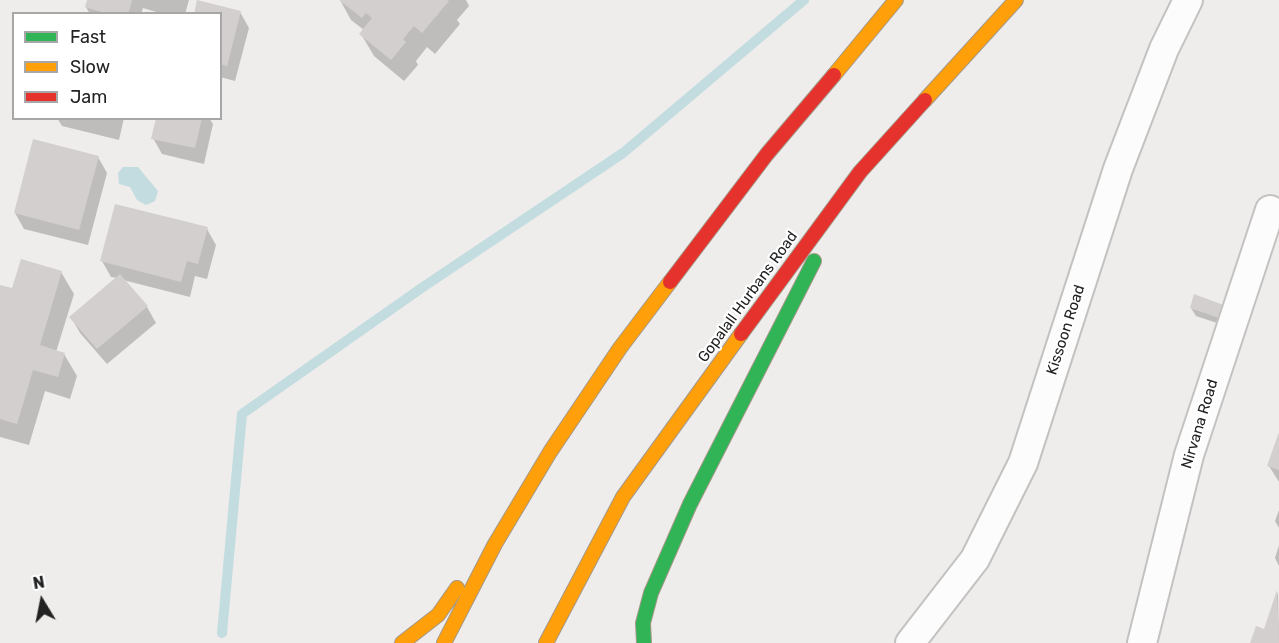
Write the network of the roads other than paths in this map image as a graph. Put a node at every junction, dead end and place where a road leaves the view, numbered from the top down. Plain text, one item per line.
1 (896, 0) edge
2 (1016, 0) edge
3 (1188, 0) edge
4 (860, 172) junction
5 (1270, 210) dead end
6 (517, 507) junction
7 (402, 643) edge
8 (444, 643) edge
9 (546, 643) edge
10 (644, 643) edge
11 (910, 643) edge
12 (1142, 643) edge

1 - 6 main road
2 - 4 main road, Gopalall Hurbans Road
3 - 11 street, Kissoon Road
4 - 9 main road, Gopalall Hurbans Road
4 - 10 main road
5 - 12 street, Nirvana Road
6 - 7 main road
6 - 8 main road

